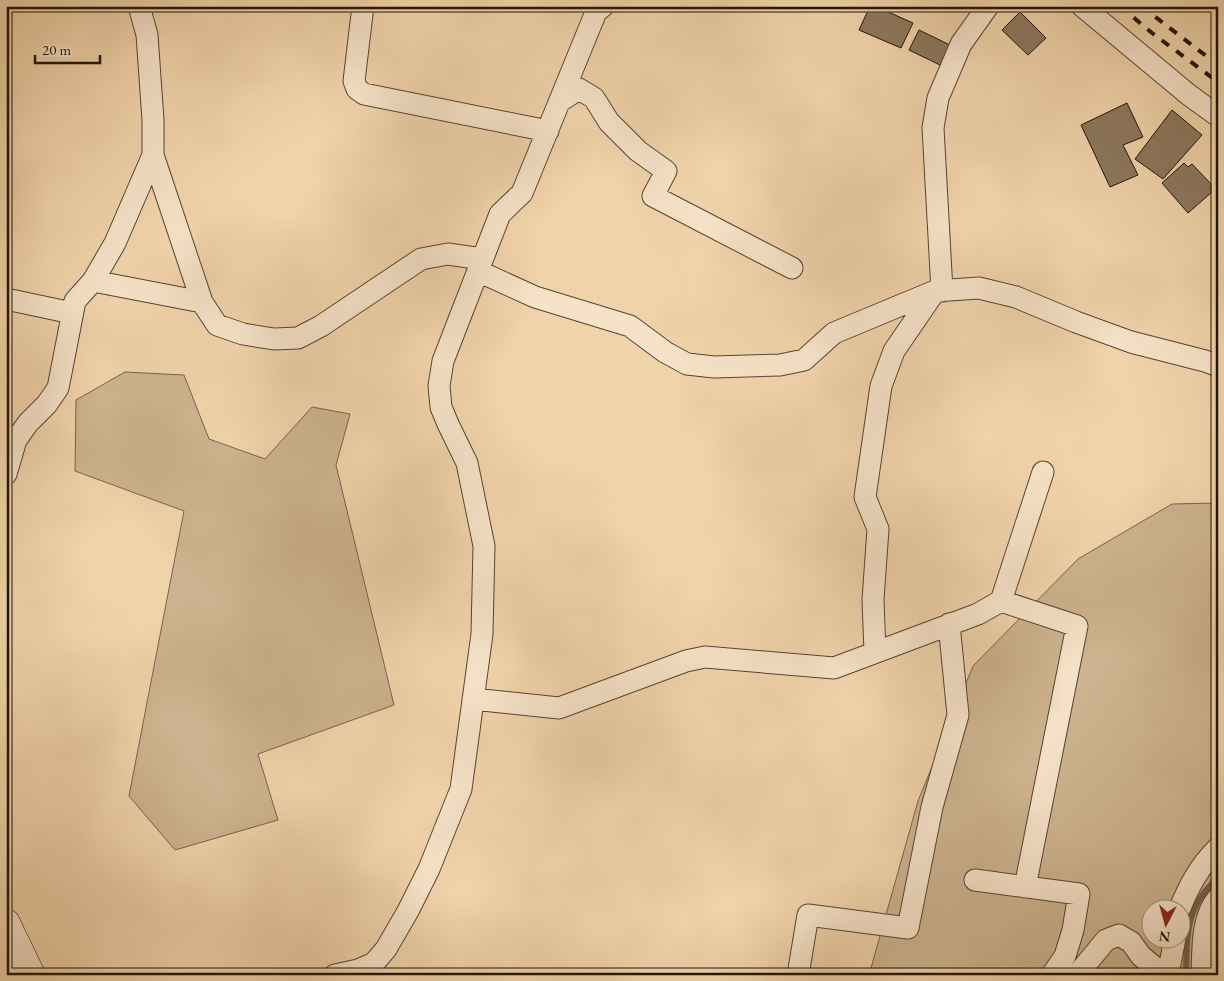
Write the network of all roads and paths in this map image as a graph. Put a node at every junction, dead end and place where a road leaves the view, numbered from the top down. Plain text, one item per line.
1 (139, 6) edge
2 (363, 6) edge
3 (603, 6) edge
4 (988, 6) edge
5 (1082, 6) edge
6 (560, 101) junction
7 (1218, 116) edge
8 (548, 131) junction
9 (153, 155) junction
10 (480, 265) junction
11 (792, 268) dead end
12 (93, 281) junction
13 (939, 291) junction
14 (6, 299) edge
15 (202, 302) junction
16 (72, 313) junction
17 (1218, 366) edge
18 (1042, 472) dead end
19 (6, 474) edge
20 (1000, 601) junction
21 (950, 624) junction
22 (876, 652) junction
23 (473, 699) junction
24 (1218, 848) edge
25 (975, 880) dead end
26 (1025, 887) junction
27 (1184, 898) edge
28 (1218, 898) edge
29 (6, 923) edge
30 (1173, 948) edge
31 (31, 975) edge
32 (335, 975) edge
33 (798, 975) edge
34 (1052, 975) edge
35 (1077, 975) edge
36 (1202, 975) edge

1 - 9 street
2 - 8 street
3 - 6 street
4 - 13 street
5 - 7 street
6 - 8 street
6 - 11 street
8 - 10 street
9 - 12 street
9 - 15 street
10 - 13 street
10 - 15 street
10 - 23 street
12 - 15 street
12 - 16 street
13 - 17 street
13 - 22 street
14 - 16 street
16 - 19 street
18 - 20 street
20 - 21 street
20 - 26 street
21 - 22 street
21 - 33 street
22 - 23 street
23 - 32 street
24 - 27 street
25 - 26 street
26 - 34 street
28 - 36 street
29 - 31 street
30 - 35 street

